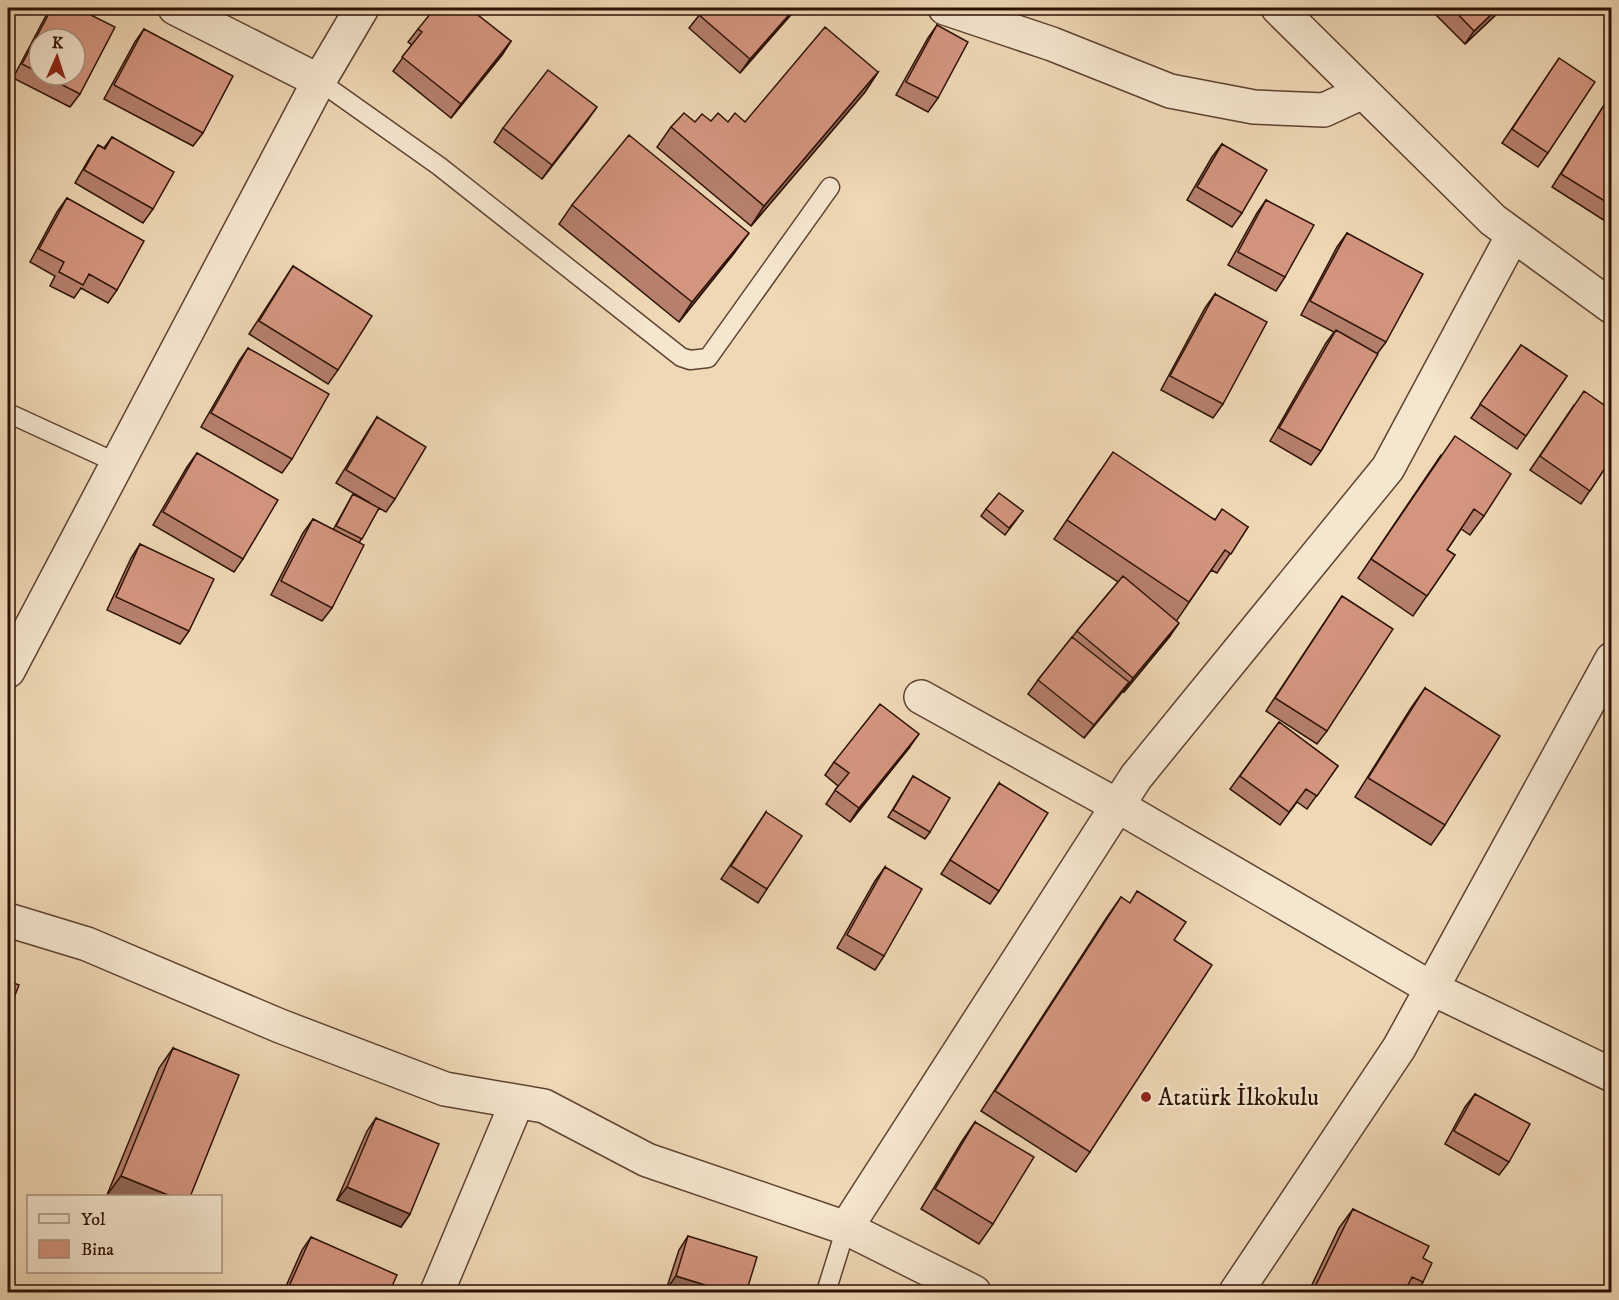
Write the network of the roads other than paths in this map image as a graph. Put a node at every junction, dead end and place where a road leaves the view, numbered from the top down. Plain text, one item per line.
1 (175, 8) edge
2 (362, 8) edge
3 (945, 8) edge
4 (1278, 8) edge
5 (319, 81) junction
6 (1363, 92) junction
7 (830, 187) dead end
8 (1513, 235) junction
9 (1611, 307) edge
10 (8, 414) edge
11 (117, 463) junction
12 (1611, 659) edge
13 (8, 671) edge
14 (921, 697) dead end
15 (1118, 806) junction
16 (8, 921) edge
17 (1431, 988) junction
18 (1611, 1075) edge
19 (517, 1102) junction
20 (846, 1228) junction
21 (437, 1293) edge
22 (825, 1293) edge
23 (974, 1293) edge
24 (1236, 1293) edge

1 - 5 street
2 - 5 street
3 - 6 street
4 - 6 street
5 - 7 lane
5 - 11 street
6 - 8 street
8 - 9 street
8 - 15 street
10 - 11 lane
11 - 13 street
12 - 17 street
14 - 15 street
15 - 17 street
15 - 20 street
16 - 19 street
17 - 18 street
17 - 24 street
19 - 20 street
19 - 21 street
20 - 22 lane
20 - 23 street

